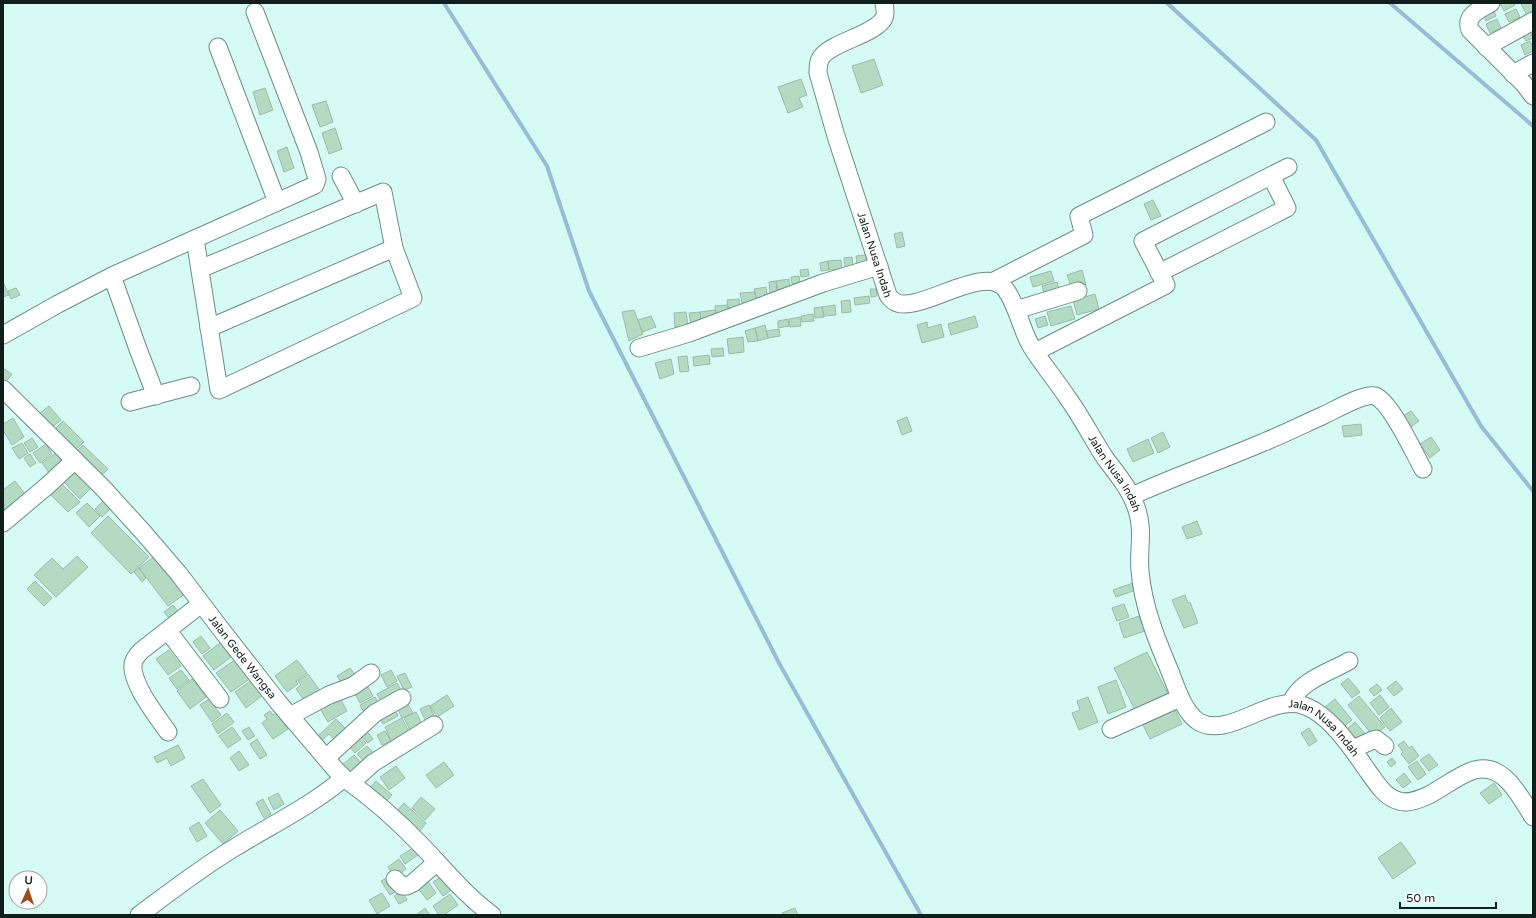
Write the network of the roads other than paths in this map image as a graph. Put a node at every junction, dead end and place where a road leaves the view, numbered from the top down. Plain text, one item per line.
1 (884, 3) edge
2 (1491, 3) edge
3 (255, 12) dead end
4 (1533, 21) edge
5 (218, 47) dead end
6 (1486, 47) junction
7 (1533, 63) edge
8 (1513, 74) junction
9 (1533, 96) edge
10 (1266, 122) dead end
11 (1288, 167) dead end
12 (341, 176) dead end
13 (1271, 176) junction
14 (277, 202) junction
15 (356, 204) junction
16 (195, 239) junction
17 (394, 248) junction
18 (879, 266) junction
19 (200, 269) junction
20 (1159, 273) junction
21 (112, 276) junction
22 (994, 281) junction
23 (1078, 291) dead end
24 (1016, 310) junction
25 (209, 328) junction
26 (3, 335) edge
27 (639, 348) dead end
28 (1035, 352) junction
29 (191, 386) dead end
30 (3, 389) edge
31 (156, 396) junction
32 (130, 402) dead end
33 (75, 460) junction
34 (1423, 469) dead end
35 (1132, 496) junction
36 (3, 523) edge
37 (202, 604) junction
38 (168, 631) junction
39 (1349, 661) dead end
40 (371, 673) dead end
41 (402, 698) dead end
42 (1180, 698) junction
43 (220, 699) dead end
44 (1291, 703) junction
45 (290, 716) junction
46 (434, 725) dead end
47 (1111, 729) dead end
48 (168, 732) dead end
49 (1385, 746) dead end
50 (1353, 749) junction
51 (326, 758) junction
52 (348, 780) junction
53 (1533, 817) edge
54 (437, 862) junction
55 (395, 879) dead end
56 (139, 915) edge
57 (492, 915) edge

1 - 18 street, Jalan Nusa Indah
2 - 6 street
3 - 14 street
4 - 6 street
5 - 14 street
6 - 8 street
7 - 8 street
8 - 9 street
10 - 22 street
11 - 13 street
12 - 15 street
13 - 20 street
13 - 20 street
14 - 16 street
15 - 17 street
15 - 19 street
16 - 19 street
16 - 21 street
17 - 25 street
17 - 25 street
18 - 22 street, Jalan Nusa Indah
18 - 27 street
19 - 25 street
20 - 28 street
21 - 26 street
21 - 31 street
22 - 24 street, Jalan Nusa Indah
23 - 24 street
24 - 28 street, Jalan Nusa Indah
28 - 35 street, Jalan Nusa Indah
29 - 31 street
30 - 33 street, Jalan Gede Wangsa
31 - 32 street
33 - 36 street
33 - 37 street, Jalan Gede Wangsa
34 - 35 street
35 - 42 street, Jalan Nusa Indah
37 - 38 street
37 - 45 street, Jalan Gede Wangsa
38 - 43 street
38 - 48 street
39 - 44 street
40 - 45 street
41 - 51 street
42 - 44 street, Jalan Nusa Indah
42 - 47 street
44 - 50 street, Jalan Nusa Indah
45 - 51 street, Jalan Gede Wangsa
46 - 52 street
49 - 50 street
50 - 53 street, Jalan Nusa Indah
51 - 52 street, Jalan Gede Wangsa
52 - 54 street, Jalan Gede Wangsa
52 - 56 street
54 - 55 street
54 - 57 street, Jalan Gede Wangsa

